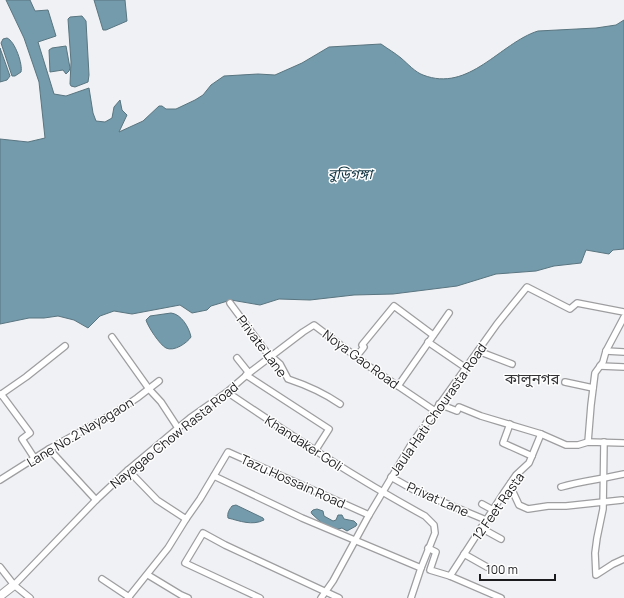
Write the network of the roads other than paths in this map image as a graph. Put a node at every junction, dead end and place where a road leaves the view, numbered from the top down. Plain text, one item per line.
1 (230, 303) dead end
2 (624, 312) edge
3 (449, 313) dead end
4 (624, 317) edge
5 (433, 335) junction
6 (112, 337) dead end
7 (428, 342) junction
8 (65, 346) dead end
9 (478, 351) junction
10 (606, 351) junction
11 (624, 352) edge
12 (270, 357) junction
13 (356, 357) junction
14 (237, 358) dead end
15 (512, 364) dead end
16 (600, 366) junction
17 (624, 367) edge
18 (466, 368) junction
19 (248, 374) junction
20 (159, 381) dead end
21 (565, 382) dead end
22 (398, 386) junction
23 (593, 388) junction
24 (149, 389) junction
25 (227, 392) junction
26 (1, 395) edge
27 (340, 404) dead end
28 (439, 404) junction
29 (435, 411) junction
30 (510, 424) junction
31 (178, 428) junction
32 (541, 434) junction
33 (588, 442) junction
34 (604, 442) junction
35 (624, 443) edge
36 (49, 449) junction
37 (315, 451) junction
38 (532, 456) junction
39 (35, 459) junction
40 (128, 470) junction
41 (624, 474) edge
42 (214, 476) junction
43 (391, 477) junction
44 (604, 479) junction
45 (0, 480) edge
46 (511, 484) junction
47 (561, 487) dead end
48 (383, 492) junction
49 (96, 500) junction
50 (622, 500) dead end
51 (604, 502) junction
52 (482, 504) dead end
53 (493, 510) junction
54 (369, 515) junction
55 (186, 519) junction
56 (486, 520) junction
57 (481, 528) junction
58 (501, 539) dead end
59 (355, 540) junction
60 (428, 548) junction
61 (464, 554) junction
62 (624, 559) edge
63 (0, 567) edge
64 (487, 567) dead end
65 (421, 568) junction
66 (148, 575) junction
67 (450, 576) junction
68 (102, 579) dead end
69 (14, 585) junction
70 (325, 591) junction
71 (0, 596) edge
72 (30, 598) edge
73 (128, 598) edge
74 (188, 598) edge
75 (260, 598) edge
76 (321, 598) edge
77 (339, 598) edge
78 (410, 598) edge
79 (501, 598) edge

1 - 12 street, Private Lane
2 - 9 street, Jaula Hati Chourasta Road
3 - 5 street
4 - 10 street
5 - 7 street
5 - 13 street
6 - 24 street
7 - 18 street
7 - 22 street
8 - 26 street
9 - 15 street
9 - 18 street, Jaula Hati Chourasta Road
10 - 11 street
10 - 16 street
12 - 13 street, Noya Gao Road
12 - 19 street, Nayagao Chow Rasta Road
12 - 27 street, Private Lane
13 - 22 street, Noya Gao Road
14 - 19 street
16 - 17 street
16 - 23 street
18 - 28 street, Jaula Hati Chourasta Road
19 - 25 street, Nayagao Chow Rasta Road
19 - 37 street
20 - 24 street, Lane No.2 Nayagaon
21 - 23 street
22 - 29 street, Noya Gao Road
23 - 33 street
24 - 31 street
24 - 36 street, Lane No.2 Nayagaon
25 - 31 street, Nayagao Chow Rasta Road
25 - 37 street, Khandaker Goli
26 - 39 street
28 - 29 street, Jaula Hati Chourasta Road
28 - 30 street
29 - 43 street, Jaula Hati Chourasta Road
30 - 32 street
30 - 38 street
31 - 40 street, Nayagao Chow Rasta Road
32 - 33 street
32 - 38 street, 12 Feet Rasta
33 - 34 street
34 - 35 street
34 - 44 street
36 - 39 street, Lane No.2 Nayagaon
36 - 49 street
37 - 48 street, Khandaker Goli
38 - 46 street, 12 Feet Rasta
39 - 45 street, Lane No.2 Nayagaon
40 - 49 street, Nayagao Chow Rasta Road
40 - 55 street
41 - 44 street
42 - 54 street, Tazu Hossain Road
42 - 55 street, Tazu Hossain Road
42 - 59 street
43 - 48 street, Jaula Hati Chourasta Road
43 - 56 street, Privat Lane
44 - 47 street
44 - 51 street
46 - 51 street
46 - 53 street, 12 Feet Rasta
48 - 54 street, Jaula Hati Chourasta Road
48 - 60 street, Khandaker Goli
49 - 69 street, Nayagao Chow Rasta Road
50 - 51 street
51 - 62 street
52 - 53 street
53 - 56 street, 12 Feet Rasta
54 - 59 street, Jaula Hati Chourasta Road
55 - 66 street, Tazu Hossain Road
56 - 57 street, 12 Feet Rasta
57 - 58 street
57 - 61 street, 12 Feet Rasta
59 - 65 street
59 - 70 street, Jaula Hati Chourasta Road
60 - 65 street
60 - 67 street
61 - 64 street
61 - 67 street, 12 Feet Rasta
63 - 69 street
65 - 78 street
66 - 73 street, Tazu Hossain Road
66 - 74 street
67 - 79 street
68 - 73 street
69 - 71 street
69 - 72 street
70 - 75 street
70 - 76 street, Jaula Hati Chourasta Road
70 - 77 street

